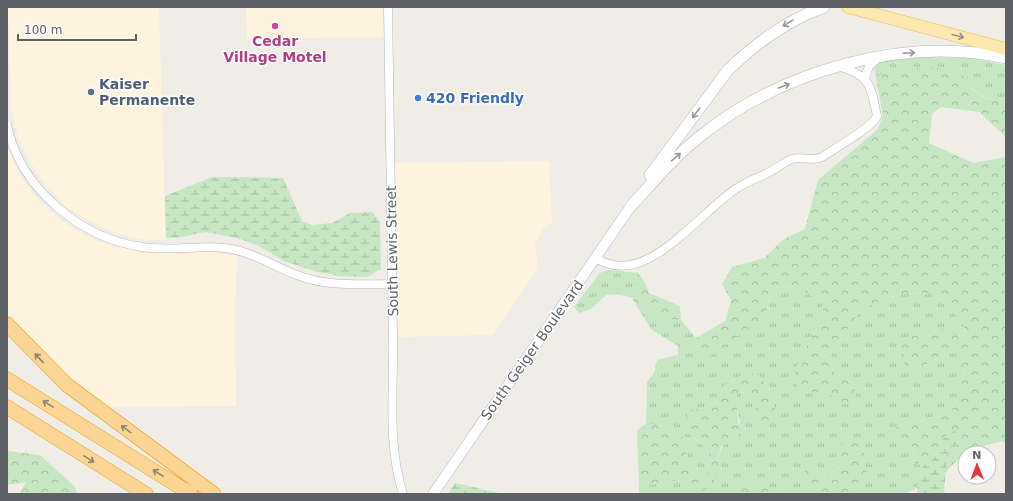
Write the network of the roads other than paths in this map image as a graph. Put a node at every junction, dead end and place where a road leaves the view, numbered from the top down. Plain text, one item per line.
1 (388, 7) edge
2 (824, 7) edge
3 (848, 7) edge
4 (1006, 49) edge
5 (880, 57) junction
6 (1006, 58) edge
7 (841, 67) junction
8 (865, 78) junction
9 (7, 125) edge
10 (631, 206) junction
11 (596, 258) junction
12 (392, 284) junction
13 (7, 324) edge
14 (7, 379) edge
15 (7, 407) edge
16 (7, 411) edge
17 (56, 438) junction
18 (146, 494) edge
19 (191, 494) edge
20 (214, 494) edge
21 (403, 494) edge
22 (433, 494) edge

1 - 12 street, South Lewis Street
2 -> 10 main road
3 -> 4 main road
5 -> 6 main road
5 - 7 main road
5 - 8 street
7 - 8 street
10 -> 7 main road
8 - 11 street
9 - 12 street
10 - 11 street, South Geiger Boulevard
11 - 22 street, South Geiger Boulevard
12 - 21 street, South Lewis Street
20 -> 13 highway
19 -> 14 highway
15 - 17 highway
16 - 17 highway
17 -> 18 highway

